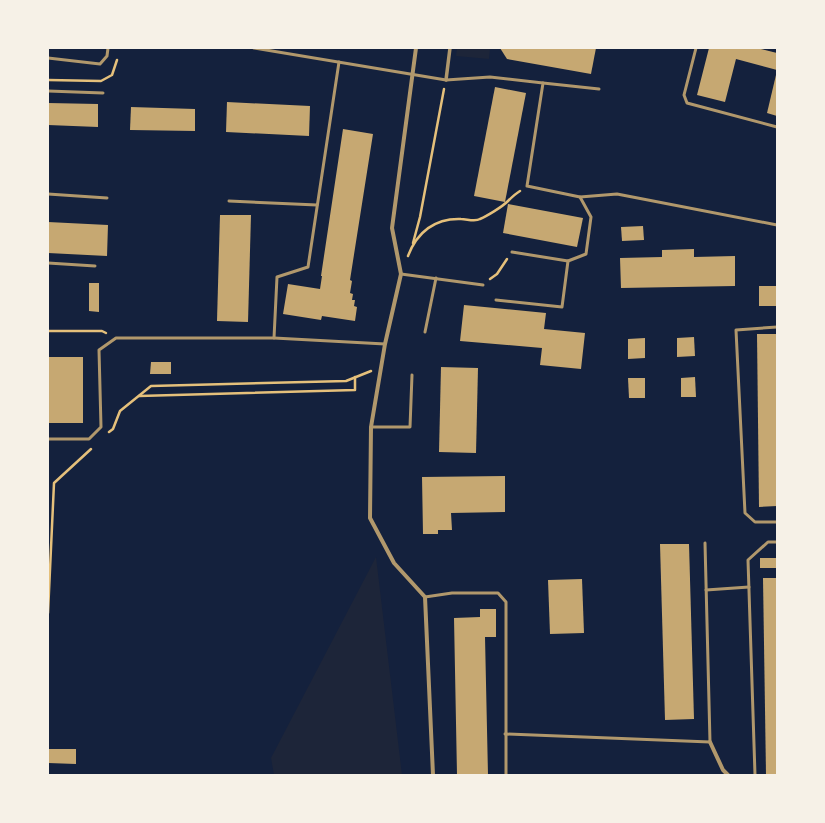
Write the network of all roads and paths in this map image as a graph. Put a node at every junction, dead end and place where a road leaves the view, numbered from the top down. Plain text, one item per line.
1 (108, 48) edge
2 (254, 48) edge
3 (416, 48) edge
4 (450, 48) edge
5 (696, 48) edge
6 (117, 56) dead end
7 (48, 58) edge
8 (339, 62) junction
9 (412, 74) junction
10 (48, 80) edge
11 (446, 80) junction
12 (543, 83) junction
13 (599, 89) dead end
14 (48, 91) edge
15 (103, 93) dead end
16 (777, 127) edge
17 (526, 186) junction
18 (48, 194) edge
19 (580, 197) junction
20 (107, 198) dead end
21 (229, 201) dead end
22 (317, 205) junction
23 (777, 225) edge
24 (413, 243) junction
25 (512, 252) joint
26 (568, 261) junction
27 (48, 264) edge
28 (95, 266) dead end
29 (401, 274) junction
30 (436, 278) junction
31 (483, 285) joint
32 (496, 300) dead end
33 (777, 327) edge
34 (48, 331) edge
35 (425, 332) dead end
36 (116, 338) junction
37 (274, 338) junction
38 (385, 344) junction
39 (381, 369) junction
40 (412, 375) dead end
41 (355, 377) junction
42 (139, 396) junction
43 (372, 427) junction
44 (108, 434) dead end
45 (48, 439) edge
46 (91, 448) dead end
47 (777, 522) edge
48 (777, 542) edge
49 (705, 543) dead end
50 (748, 587) junction
51 (706, 590) junction
52 (425, 597) junction
53 (48, 613) edge
54 (505, 734) junction
55 (710, 742) junction
56 (433, 775) edge
57 (506, 775) edge
58 (728, 775) edge
59 (755, 775) edge

1 - 7 lane
2 - 8 lane
3 - 9 street
4 - 11 street
5 - 16 lane
6 - 10 path
8 - 9 lane
8 - 22 lane
9 - 11 lane
9 - 29 street
11 - 12 lane
11 - 24 path
12 - 13 lane
12 - 17 lane
14 - 15 lane
17 - 19 lane
17 - 24 path
18 - 20 lane
19 - 23 lane
19 - 26 lane
21 - 22 lane
22 - 37 lane
24 - 29 path
25 - 26 lane
25 - 31 path
26 - 32 lane
27 - 28 lane
29 - 30 lane
29 - 38 street
30 - 31 lane
30 - 35 lane
33 - 47 lane
34 - 36 path
36 - 37 lane
36 - 45 lane
37 - 38 lane
38 - 39 street
39 - 41 path
39 - 43 street
40 - 43 lane
41 - 42 path
41 - 42 path
42 - 44 path
43 - 52 street
46 - 53 path
48 - 50 lane
49 - 51 lane
50 - 51 lane
50 - 59 lane
51 - 55 lane
52 - 54 lane
52 - 56 street
54 - 55 lane
54 - 57 lane
55 - 58 street

